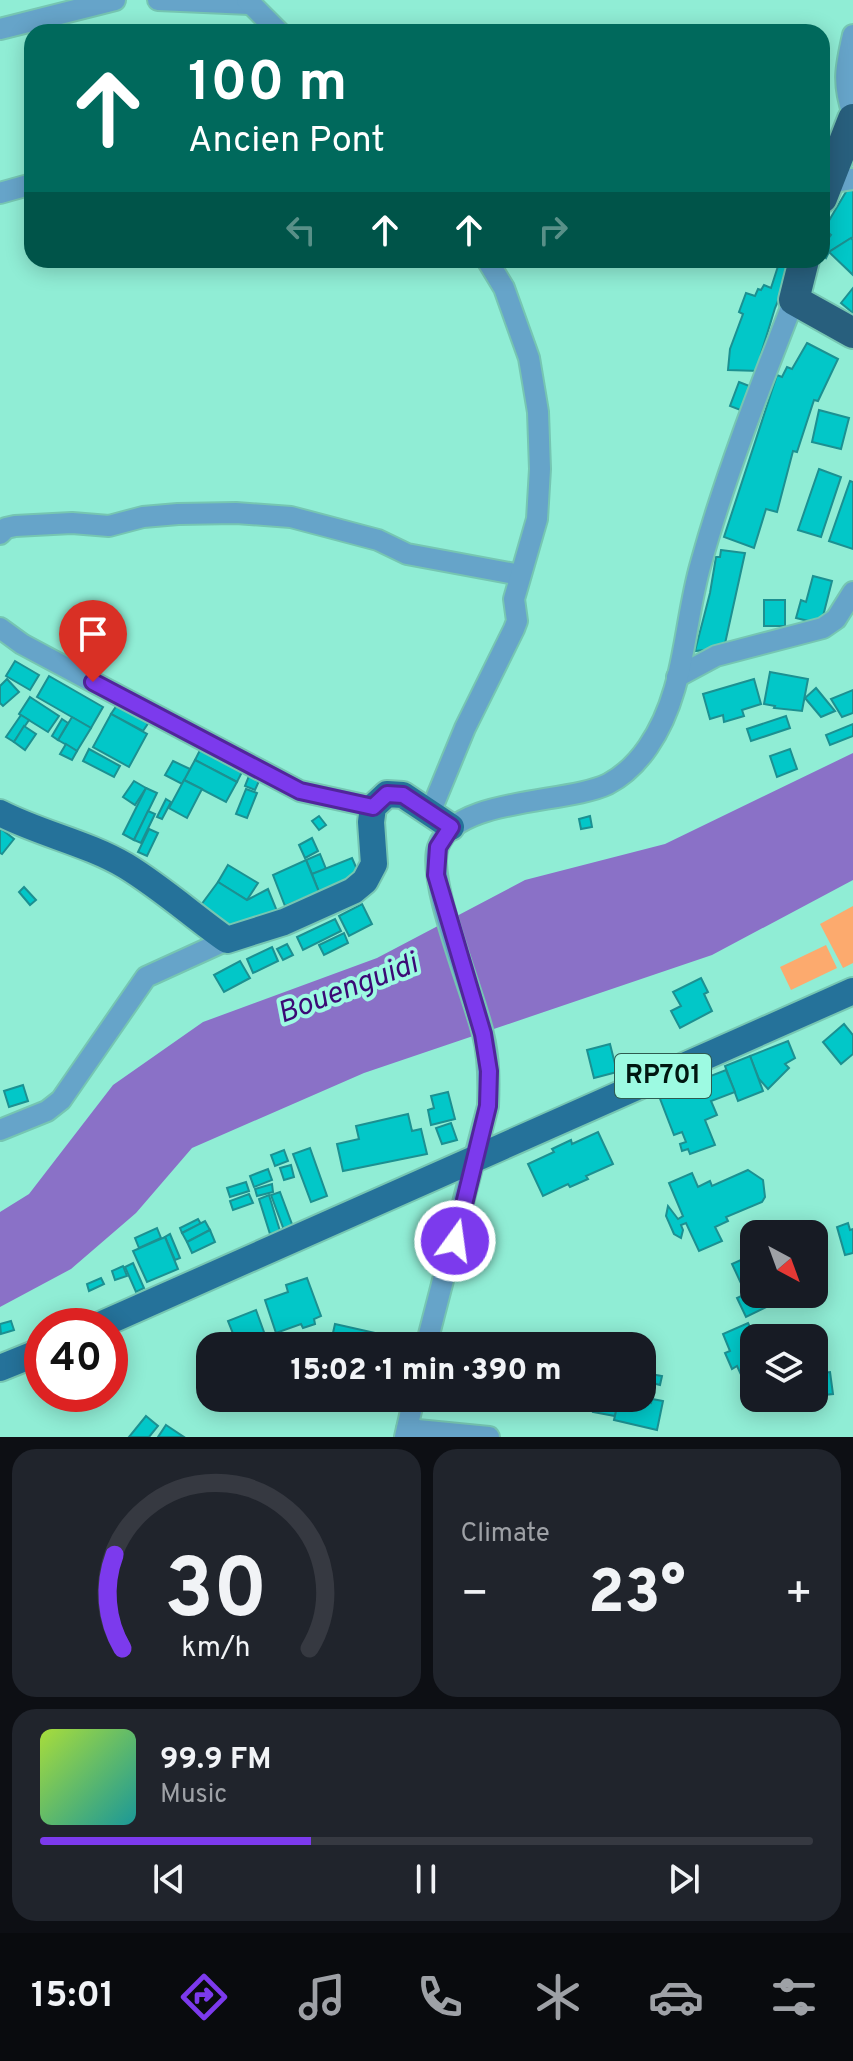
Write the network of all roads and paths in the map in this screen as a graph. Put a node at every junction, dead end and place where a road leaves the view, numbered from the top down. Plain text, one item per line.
1 (115, 0) edge
2 (158, 0) edge
3 (248, 2) edge
4 (271, 24) edge
5 (0, 29) edge
6 (853, 35) edge
7 (853, 116) edge
8 (24, 186) edge
9 (834, 187) edge
10 (0, 193) edge
11 (492, 268) edge
12 (802, 268) edge
13 (794, 300) junction
14 (852, 334) edge
15 (0, 534) edge
16 (520, 575) junction
17 (853, 592) edge
18 (0, 628) edge
19 (677, 677) junction
20 (373, 807) junction
21 (0, 813) edge
22 (440, 820) junction
23 (227, 940) junction
24 (853, 991) edge
25 (0, 1130) edge
26 (473, 1161) junction
27 (128, 1312) edge
28 (430, 1332) edge
29 (24, 1358) edge
30 (0, 1368) edge
31 (411, 1412) edge
32 (406, 1433) edge
33 (489, 1437) edge

1 - 5 street
2 - 3 street
3 - 4 street
6 - 7 street
7 - 9 highway
8 - 10 street
11 - 16 street
12 - 13 highway
13 - 14 highway
13 - 19 street
15 - 16 street
16 - 22 street
17 - 19 street
18 - 20 street
19 - 22 street
20 - 22 main road
20 - 23 main road
21 - 23 main road
22 - 26 street
23 - 25 street
24 - 26 main road, RP701
26 - 27 main road, RP701
26 - 28 street
29 - 30 main road
31 - 32 street
32 - 33 street

